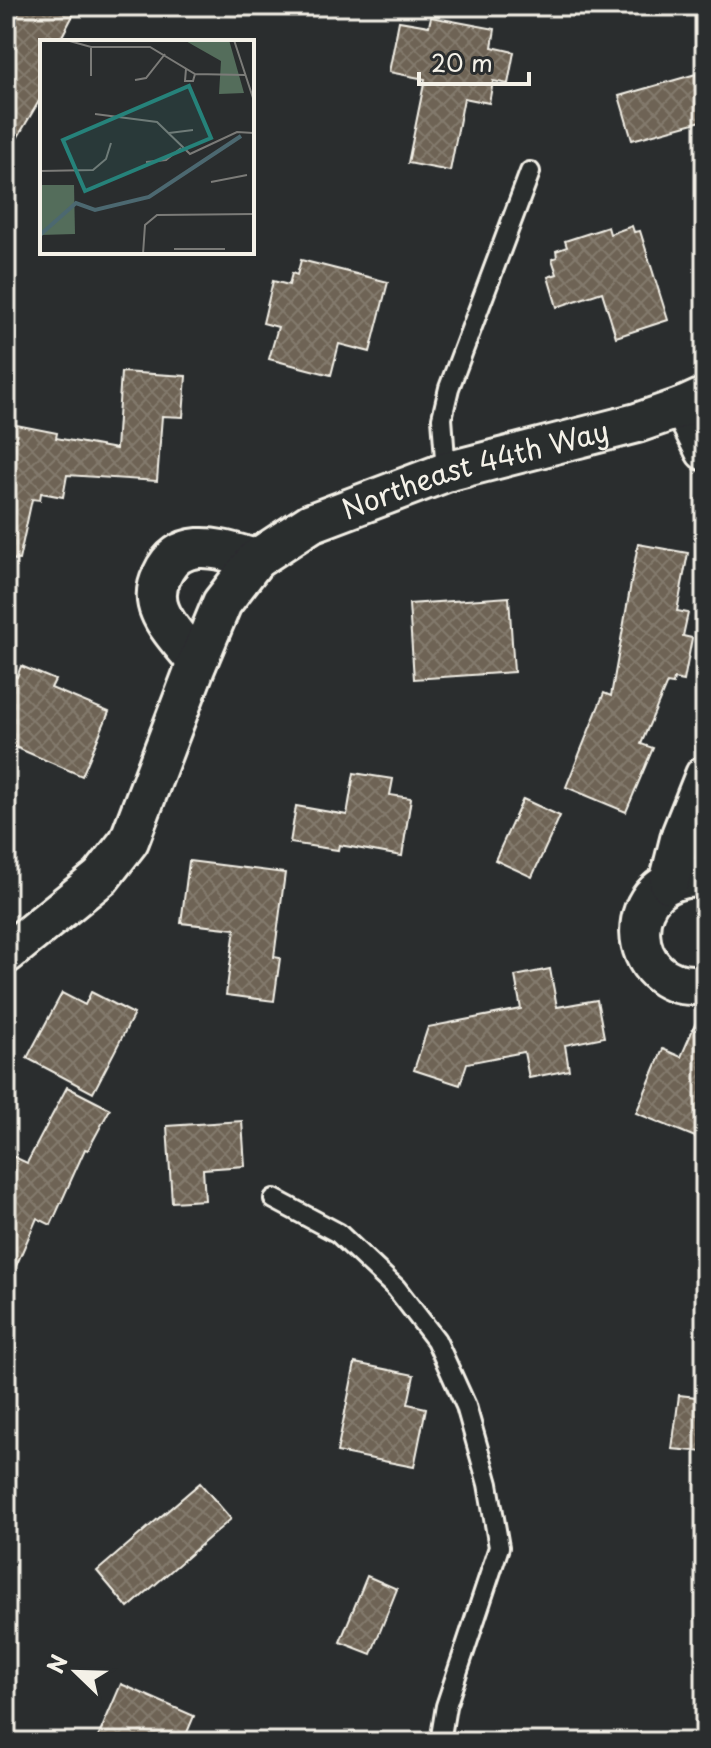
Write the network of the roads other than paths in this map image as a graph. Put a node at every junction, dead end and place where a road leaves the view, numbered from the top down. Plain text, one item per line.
1 (530, 172) dead end
2 (694, 402) edge
3 (705, 451) edge
4 (446, 472) junction
5 (256, 559) junction
6 (197, 662) junction
7 (705, 775) edge
8 (687, 880) edge
9 (6, 954) edge
10 (705, 984) edge
11 (274, 1199) dead end
12 (440, 1742) edge

1 - 4 lane
2 - 3 street
2 - 4 street, Northeast 44th Way
4 - 5 street, Northeast 44th Way
5 - 6 street, Northeast 44th Way
5 - 6 street
6 - 9 street, Northeast 44th Way
7 - 8 street
8 - 10 street
11 - 12 lane

